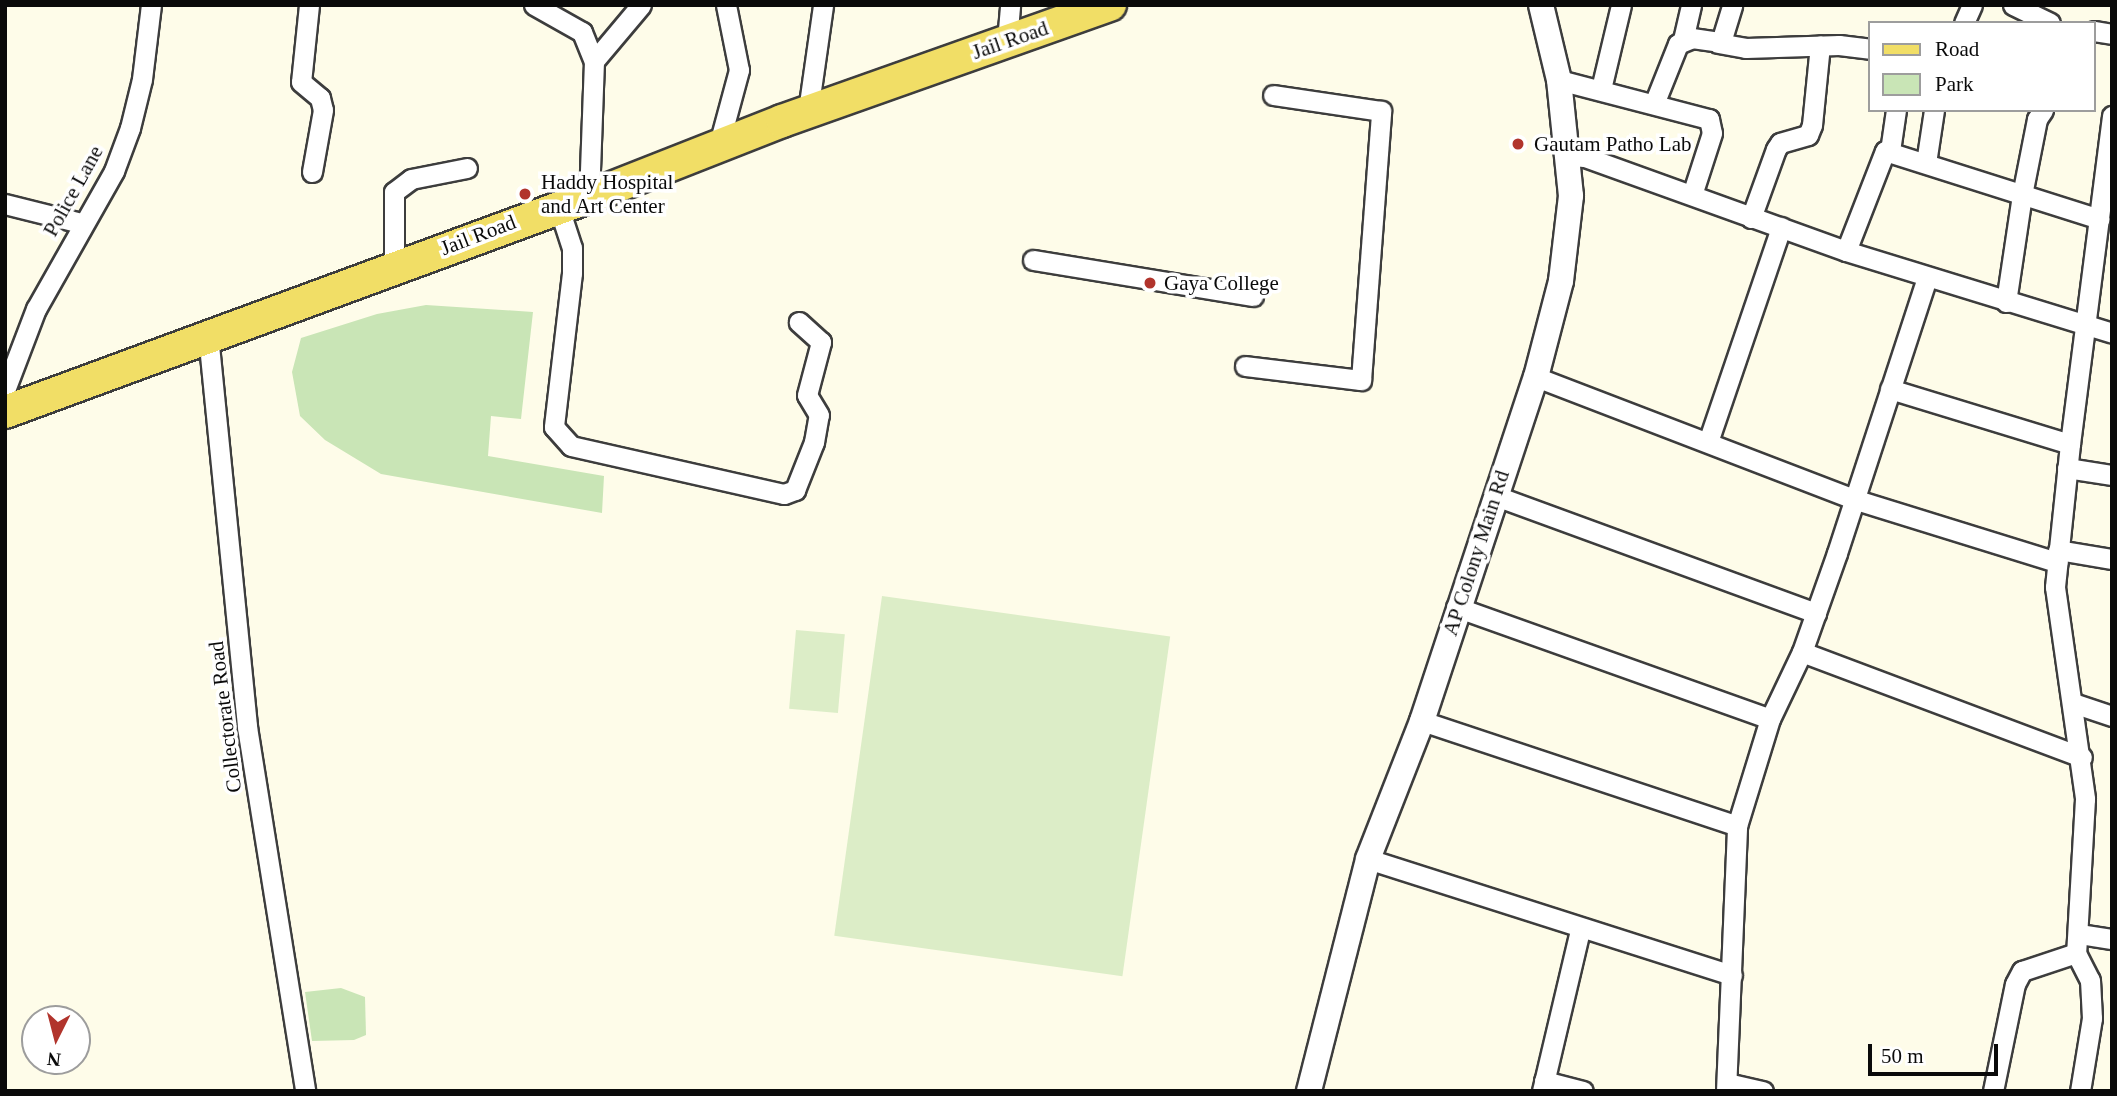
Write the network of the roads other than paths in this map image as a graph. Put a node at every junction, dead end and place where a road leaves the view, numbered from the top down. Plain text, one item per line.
1 (151, 5) edge
2 (309, 5) edge
3 (534, 5) edge
4 (641, 5) edge
5 (726, 5) edge
6 (823, 5) edge
7 (1010, 5) edge
8 (1110, 5) edge
9 (1541, 5) edge
10 (1621, 5) edge
11 (1691, 5) edge
12 (1732, 5) edge
13 (1972, 5) edge
14 (2022, 14) edge
15 (1965, 21) edge
16 (2044, 21) edge
17 (1684, 40) junction
18 (1007, 41) junction
19 (1718, 43) junction
20 (1820, 45) junction
21 (1868, 50) edge
22 (594, 61) junction
23 (1559, 80) junction
24 (1601, 89) junction
25 (1273, 95) dead end
26 (1654, 104) junction
27 (808, 111) junction
28 (1896, 112) edge
29 (1934, 112) edge
30 (2041, 112) edge
31 (2112, 116) edge
32 (719, 144) junction
33 (1890, 151) junction
34 (1567, 156) junction
35 (1926, 163) junction
36 (467, 168) dead end
37 (312, 172) dead end
38 (2107, 191) edge
39 (1692, 195) junction
40 (2022, 195) junction
41 (589, 197) junction
42 (5, 204) edge
43 (558, 205) junction
44 (1751, 218) junction
45 (2099, 219) junction
46 (81, 223) junction
47 (1781, 227) junction
48 (1846, 251) junction
49 (1033, 260) dead end
50 (394, 267) junction
51 (1927, 277) junction
52 (1253, 296) dead end
53 (2006, 302) junction
54 (799, 322) dead end
55 (2083, 326) junction
56 (2112, 333) edge
57 (208, 335) junction
58 (1245, 366) dead end
59 (1536, 377) junction
60 (1890, 389) junction
61 (5, 390) edge
62 (5, 412) edge
63 (1708, 442) junction
64 (2070, 443) junction
65 (2067, 468) junction
66 (2112, 475) edge
67 (1496, 496) junction
68 (1853, 499) junction
69 (2057, 556) junction
70 (2112, 559) edge
71 (1456, 607) junction
72 (1816, 613) junction
73 (1802, 652) junction
74 (2073, 703) junction
75 (2112, 716) edge
76 (1770, 719) junction
77 (1422, 721) junction
78 (2082, 757) junction
79 (1737, 826) junction
80 (1368, 859) junction
81 (1580, 930) junction
82 (2112, 939) edge
83 (2078, 944) junction
84 (1732, 975) junction
85 (1543, 1086) edge
86 (1726, 1087) edge
87 (305, 1091) edge
88 (1308, 1091) edge
89 (1583, 1091) edge
90 (1763, 1091) edge
91 (1993, 1091) edge
92 (2080, 1091) edge

1 - 46 street, Police Lane
2 - 37 street
3 - 22 street
4 - 22 street
5 - 32 street
6 - 27 street
7 - 18 street
8 - 18 main road, Jail Road
9 - 23 street, AP Colony Main Rd
10 - 24 street
11 - 17 street
12 - 19 street
13 - 15 street
14 - 16 street
17 - 19 street
17 - 26 street
18 - 27 main road, Jail Road
19 - 20 street
20 - 21 street
20 - 44 street
22 - 41 street
23 - 24 street
23 - 34 street, AP Colony Main Rd
24 - 26 street
25 - 58 street
26 - 39 street
27 - 32 main road, Jail Road
28 - 33 street
29 - 35 street
30 - 40 street
31 - 38 street
32 - 41 main road, Jail Road
33 - 35 street
33 - 48 street
34 - 39 street
34 - 59 street, AP Colony Main Rd
35 - 40 street
36 - 50 street
38 - 45 street
39 - 44 street
40 - 45 street
40 - 53 street
41 - 43 main road, Jail Road
42 - 46 street
43 - 50 main road, Jail Road
43 - 54 street
44 - 47 street
45 - 55 street
46 - 61 street, Police Lane
47 - 48 street
47 - 63 street
48 - 51 street
49 - 52 street
50 - 57 main road, Jail Road
51 - 53 street
51 - 60 street
53 - 55 street
55 - 56 street
55 - 64 street
57 - 62 main road, Jail Road
57 - 87 street, Collectorate Road
59 - 63 street
59 - 67 street, AP Colony Main Rd
60 - 64 street
60 - 68 street
63 - 68 street
64 - 65 street
65 - 66 street
65 - 69 street
67 - 71 street, AP Colony Main Rd
67 - 72 street
68 - 69 street
68 - 72 street
69 - 70 street
69 - 74 street
71 - 76 street
71 - 77 street, AP Colony Main Rd
72 - 73 street
73 - 76 street
73 - 78 street
74 - 75 street
74 - 78 street
76 - 79 street
77 - 79 street
77 - 80 street, AP Colony Main Rd
78 - 83 street
79 - 84 street
80 - 81 street
80 - 88 street, AP Colony Main Rd
81 - 84 street
81 - 85 street
82 - 83 street
83 - 91 street
83 - 92 street
84 - 86 street
85 - 89 street
86 - 90 street

